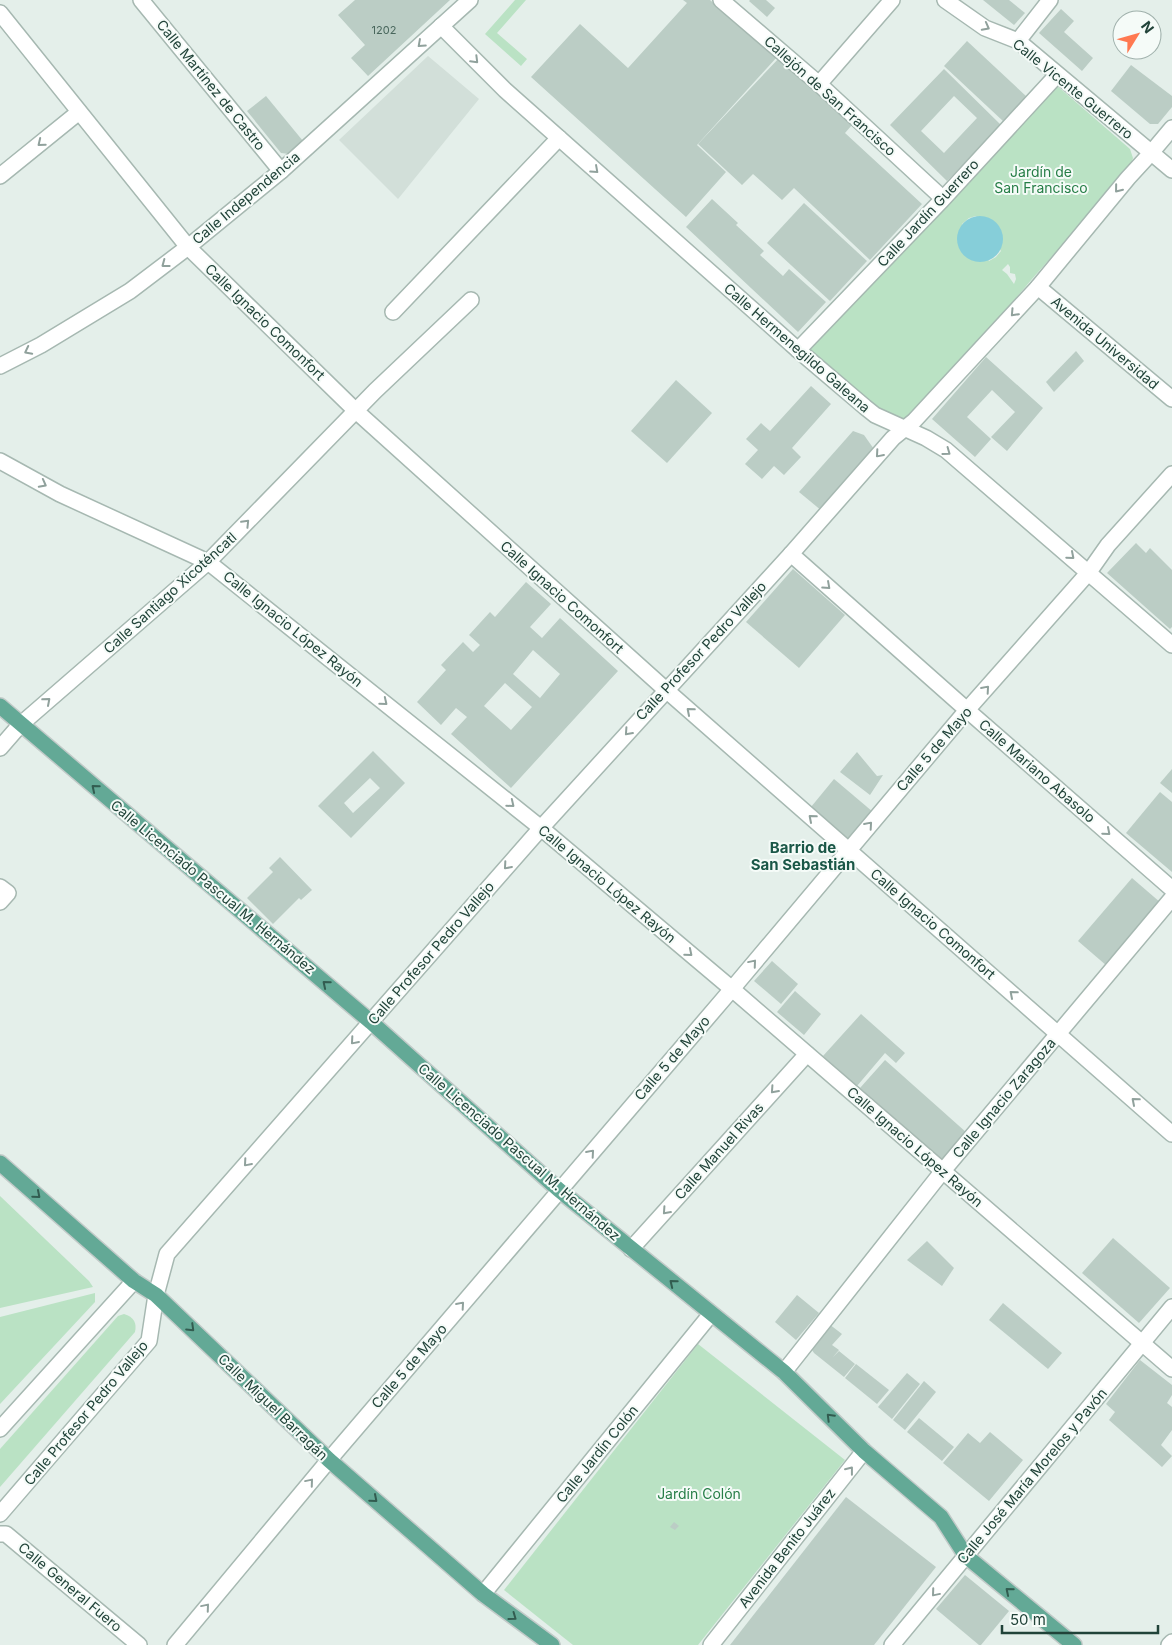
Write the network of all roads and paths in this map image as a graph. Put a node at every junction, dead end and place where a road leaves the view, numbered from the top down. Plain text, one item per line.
1 (141, 0) edge
2 (470, 0) edge
3 (721, 0) edge
4 (892, 0) edge
5 (945, 0) edge
6 (1050, 0) edge
7 (0, 13) edge
8 (440, 26) junction
9 (1018, 41) junction
10 (1057, 75) junction
11 (819, 84) junction
12 (78, 112) junction
13 (1172, 128) edge
14 (559, 138) junction
15 (1151, 153) junction
16 (1172, 170) edge
17 (281, 171) junction
18 (0, 176) edge
19 (937, 193) dead end
20 (188, 247) junction
21 (1038, 286) junction
22 (471, 300) dead end
23 (393, 312) dead end
24 (798, 350) junction
25 (0, 366) edge
26 (1172, 399) edge
27 (356, 411) junction
28 (909, 424) junction
29 (0, 461) edge
30 (1172, 474) edge
31 (791, 554) junction
32 (208, 562) junction
33 (1089, 572) junction
34 (1172, 645) edge
35 (666, 690) junction
36 (0, 706) edge
37 (967, 710) junction
38 (20, 724) junction
39 (0, 748) edge
40 (540, 828) junction
41 (848, 850) junction
42 (0, 887) edge
43 (1172, 889) edge
44 (1172, 898) edge
45 (0, 902) edge
46 (732, 989) junction
47 (371, 1022) junction
48 (1059, 1034) junction
49 (807, 1054) junction
50 (1172, 1134) edge
51 (0, 1163) edge
52 (942, 1172) junction
53 (559, 1190) junction
54 (631, 1249) junction
55 (134, 1281) junction
56 (156, 1295) junction
57 (1172, 1307) edge
58 (711, 1314) junction
59 (1142, 1344) junction
60 (1172, 1368) edge
61 (784, 1372) junction
62 (0, 1429) edge
63 (864, 1451) junction
64 (329, 1460) junction
65 (0, 1514) edge
66 (0, 1534) edge
67 (966, 1556) junction
68 (482, 1594) junction
69 (1172, 1642) edge
70 (544, 1643) edge
71 (139, 1645) edge
72 (175, 1645) edge
73 (710, 1645) edge
74 (892, 1645) edge
75 (1074, 1645) edge
76 (1169, 1645) edge

1 - 17 street, Calle Martínez de Castro
2 - 8 street, Calle Independencia
3 - 11 street, Callejón de San Francisco
4 - 11 street
5 -> 9 street, Calle Vicente Guerrero
6 - 9 street
7 - 12 street, Calle Ignacio Comonfort
8 -> 14 street, Calle Hermenegildo Galeana
8 -> 17 street, Calle Independencia
9 - 10 street, Calle Vicente Guerrero
10 - 15 street, Calle Vicente Guerrero
10 - 24 street, Calle Jardín Guerrero
11 - 19 street, Callejón de San Francisco
12 -> 18 street
12 - 20 street, Calle Ignacio Comonfort
13 - 15 street
14 - 23 street
14 -> 24 street, Calle Hermenegildo Galeana
15 - 16 street, Calle Vicente Guerrero
15 -> 21 street
17 - 20 street, Calle Independencia
20 -> 25 street, Calle Independencia
20 - 27 street, Calle Ignacio Comonfort
21 - 26 street, Avenida Universidad
21 -> 28 street
22 - 27 street, Calle Santiago Xicoténcatl
24 - 28 street, Calle Hermenegildo Galeana
32 -> 27 street, Calle Santiago Xicoténcatl
27 - 35 street, Calle Ignacio Comonfort
28 -> 31 street, Calle Profesor Pedro Vallejo
28 -> 33 street, Calle Hermenegildo Galeana
29 -> 32 street, Calle Ignacio López Rayón
30 - 33 street, Calle 5 de Mayo
31 - 35 street, Calle Profesor Pedro Vallejo
31 -> 37 street, Calle Mariano Abasolo
38 -> 32 street, Calle Santiago Xicoténcatl
32 -> 40 street, Calle Ignacio López Rayón
33 - 34 street, Calle Hermenegildo Galeana
37 -> 33 street, Calle 5 de Mayo
35 -> 40 street, Calle Profesor Pedro Vallejo
41 -> 35 street, Calle Ignacio Comonfort
36 - 38 main road, Calle Licenciado Pascual M. Hernández
41 -> 37 street, Calle 5 de Mayo
37 -> 43 street, Calle Mariano Abasolo
38 - 39 street, Calle Santiago Xicoténcatl
47 -> 38 main road, Calle Licenciado Pascual M. Hernández
40 -> 46 street, Calle Ignacio López Rayón
40 -> 47 street, Calle Profesor Pedro Vallejo
46 -> 41 street, Calle 5 de Mayo
48 -> 41 street, Calle Ignacio Comonfort
42 - 45 street
44 - 48 street, Calle Ignacio Zaragoza
46 - 49 street, Calle Ignacio López Rayón
53 -> 46 street, Calle 5 de Mayo
47 - 53 main road, Calle Licenciado Pascual M. Hernández
47 -> 56 street, Calle Profesor Pedro Vallejo
50 -> 48 street, Calle Ignacio Comonfort
48 - 52 street, Calle Ignacio Zaragoza
49 - 52 street, Calle Ignacio López Rayón
49 -> 54 street, Calle Manuel Rivas
51 -> 55 main road, Calle Miguel Barragán
52 - 59 street, Calle Ignacio López Rayón
52 - 61 street, Calle Ignacio Zaragoza
53 - 54 main road, Calle Licenciado Pascual M. Hernández
64 -> 53 street, Calle 5 de Mayo
58 -> 54 main road, Calle Licenciado Pascual M. Hernández
55 - 56 main road, Calle Miguel Barragán
55 - 62 street
56 -> 64 main road, Calle Miguel Barragán
56 - 65 street, Calle Profesor Pedro Vallejo
57 - 59 street, Calle José María Morelos y Pavón
58 - 61 main road, Calle Licenciado Pascual M. Hernández
58 - 68 street, Calle Jardín Colón
59 - 60 street, Calle Ignacio López Rayón
59 - 67 street, Calle José María Morelos y Pavón
63 -> 61 main road, Calle Licenciado Pascual M. Hernández
63 - 67 main road, Calle Licenciado Pascual M. Hernández
73 -> 63 street, Avenida Benito Juárez
64 -> 68 main road, Calle Miguel Barragán
72 -> 64 street, Calle 5 de Mayo
66 - 71 street, Calle General Fuero
67 -> 74 street, Calle José María Morelos y Pavón
75 -> 67 main road, Calle Licenciado Pascual M. Hernández
68 -> 70 main road, Calle Miguel Barragán
69 - 76 street

